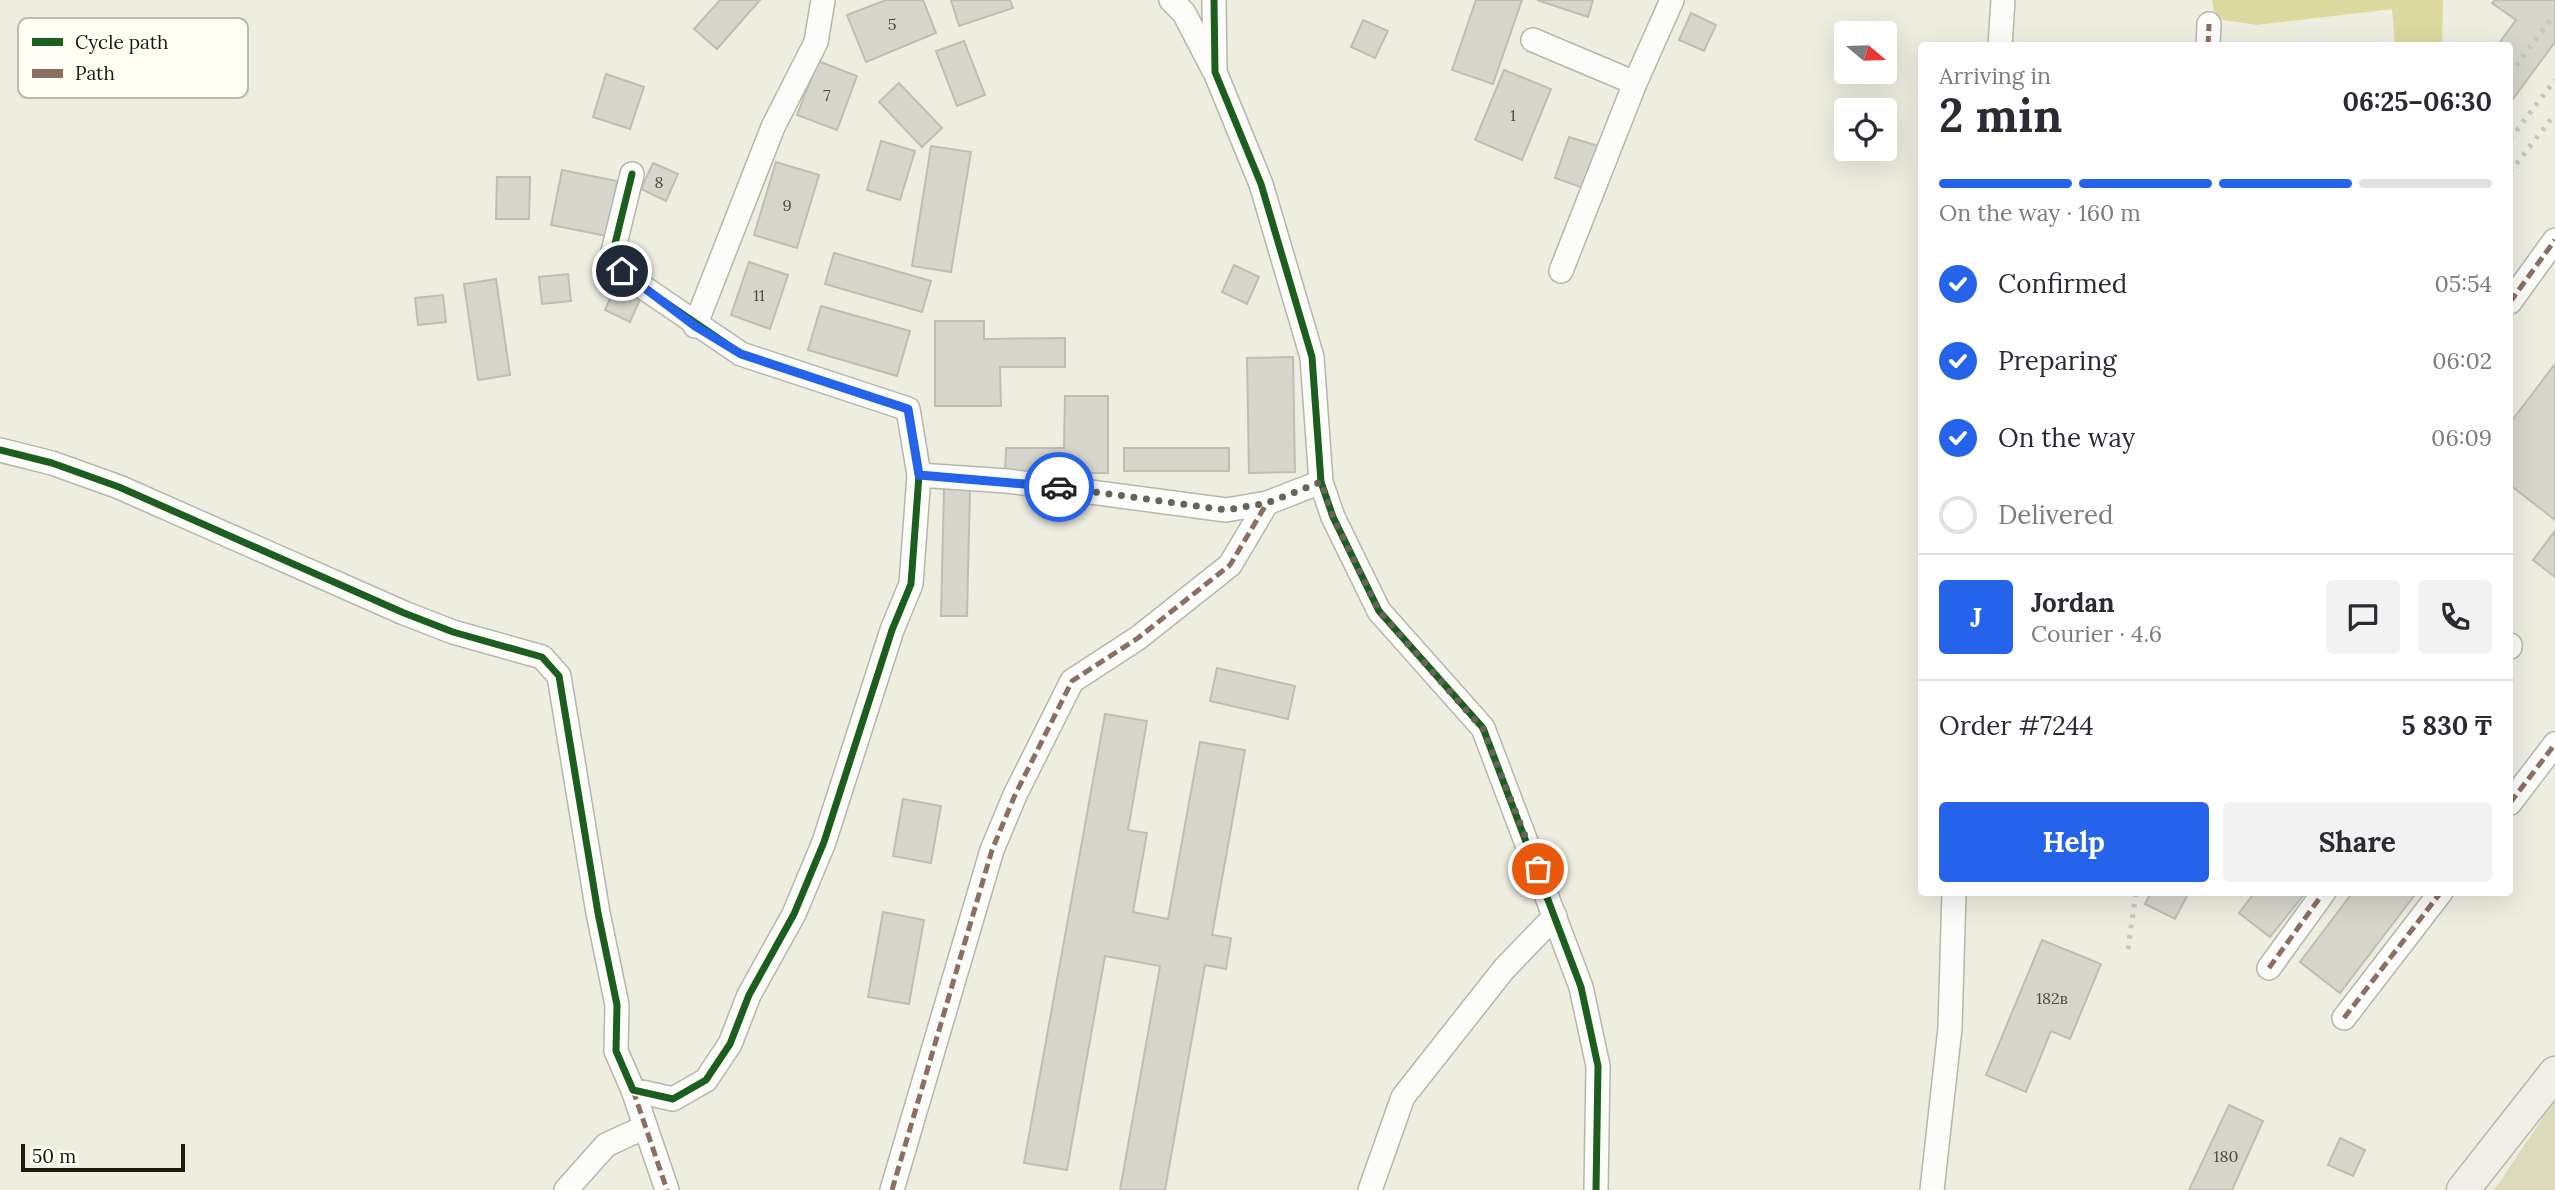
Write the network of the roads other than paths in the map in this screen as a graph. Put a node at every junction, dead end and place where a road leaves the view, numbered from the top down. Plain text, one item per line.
1 (823, 0) edge
2 (1171, 0) edge
3 (1214, 0) edge
4 (1672, 0) edge
5 (2003, 0) edge
6 (1533, 40) dead end
7 (2000, 42) edge
8 (1215, 72) junction
9 (1636, 83) junction
10 (632, 174) dead end
11 (2555, 240) edge
12 (1561, 271) dead end
13 (2513, 298) edge
14 (695, 326) junction
15 (0, 450) edge
16 (919, 475) junction
17 (1321, 482) junction
18 (1267, 503) junction
19 (2555, 744) edge
20 (2513, 799) edge
21 (1954, 896) edge
22 (2321, 896) edge
23 (2438, 896) edge
24 (1555, 916) junction
25 (2269, 968) dead end
26 (2344, 1018) dead end
27 (2555, 1073) edge
28 (633, 1090) junction
29 (645, 1127) junction
30 (566, 1190) edge
31 (667, 1190) edge
32 (892, 1190) edge
33 (1370, 1190) edge
34 (1596, 1190) edge
35 (1932, 1190) edge
36 (2463, 1190) edge

1 - 14 street
2 - 8 street
3 - 8 street
4 - 9 street
5 - 7 street
6 - 9 street
8 - 17 street
9 - 12 street
10 - 14 street
11 - 13 street
14 - 16 street
15 - 28 street
16 - 18 street
16 - 28 street
17 - 18 street
17 - 24 street
18 - 32 street
19 - 20 street
21 - 35 street
22 - 25 street
23 - 26 street
24 - 33 street
24 - 34 street
27 - 36 main road
28 - 29 street
29 - 30 street
29 - 31 street

